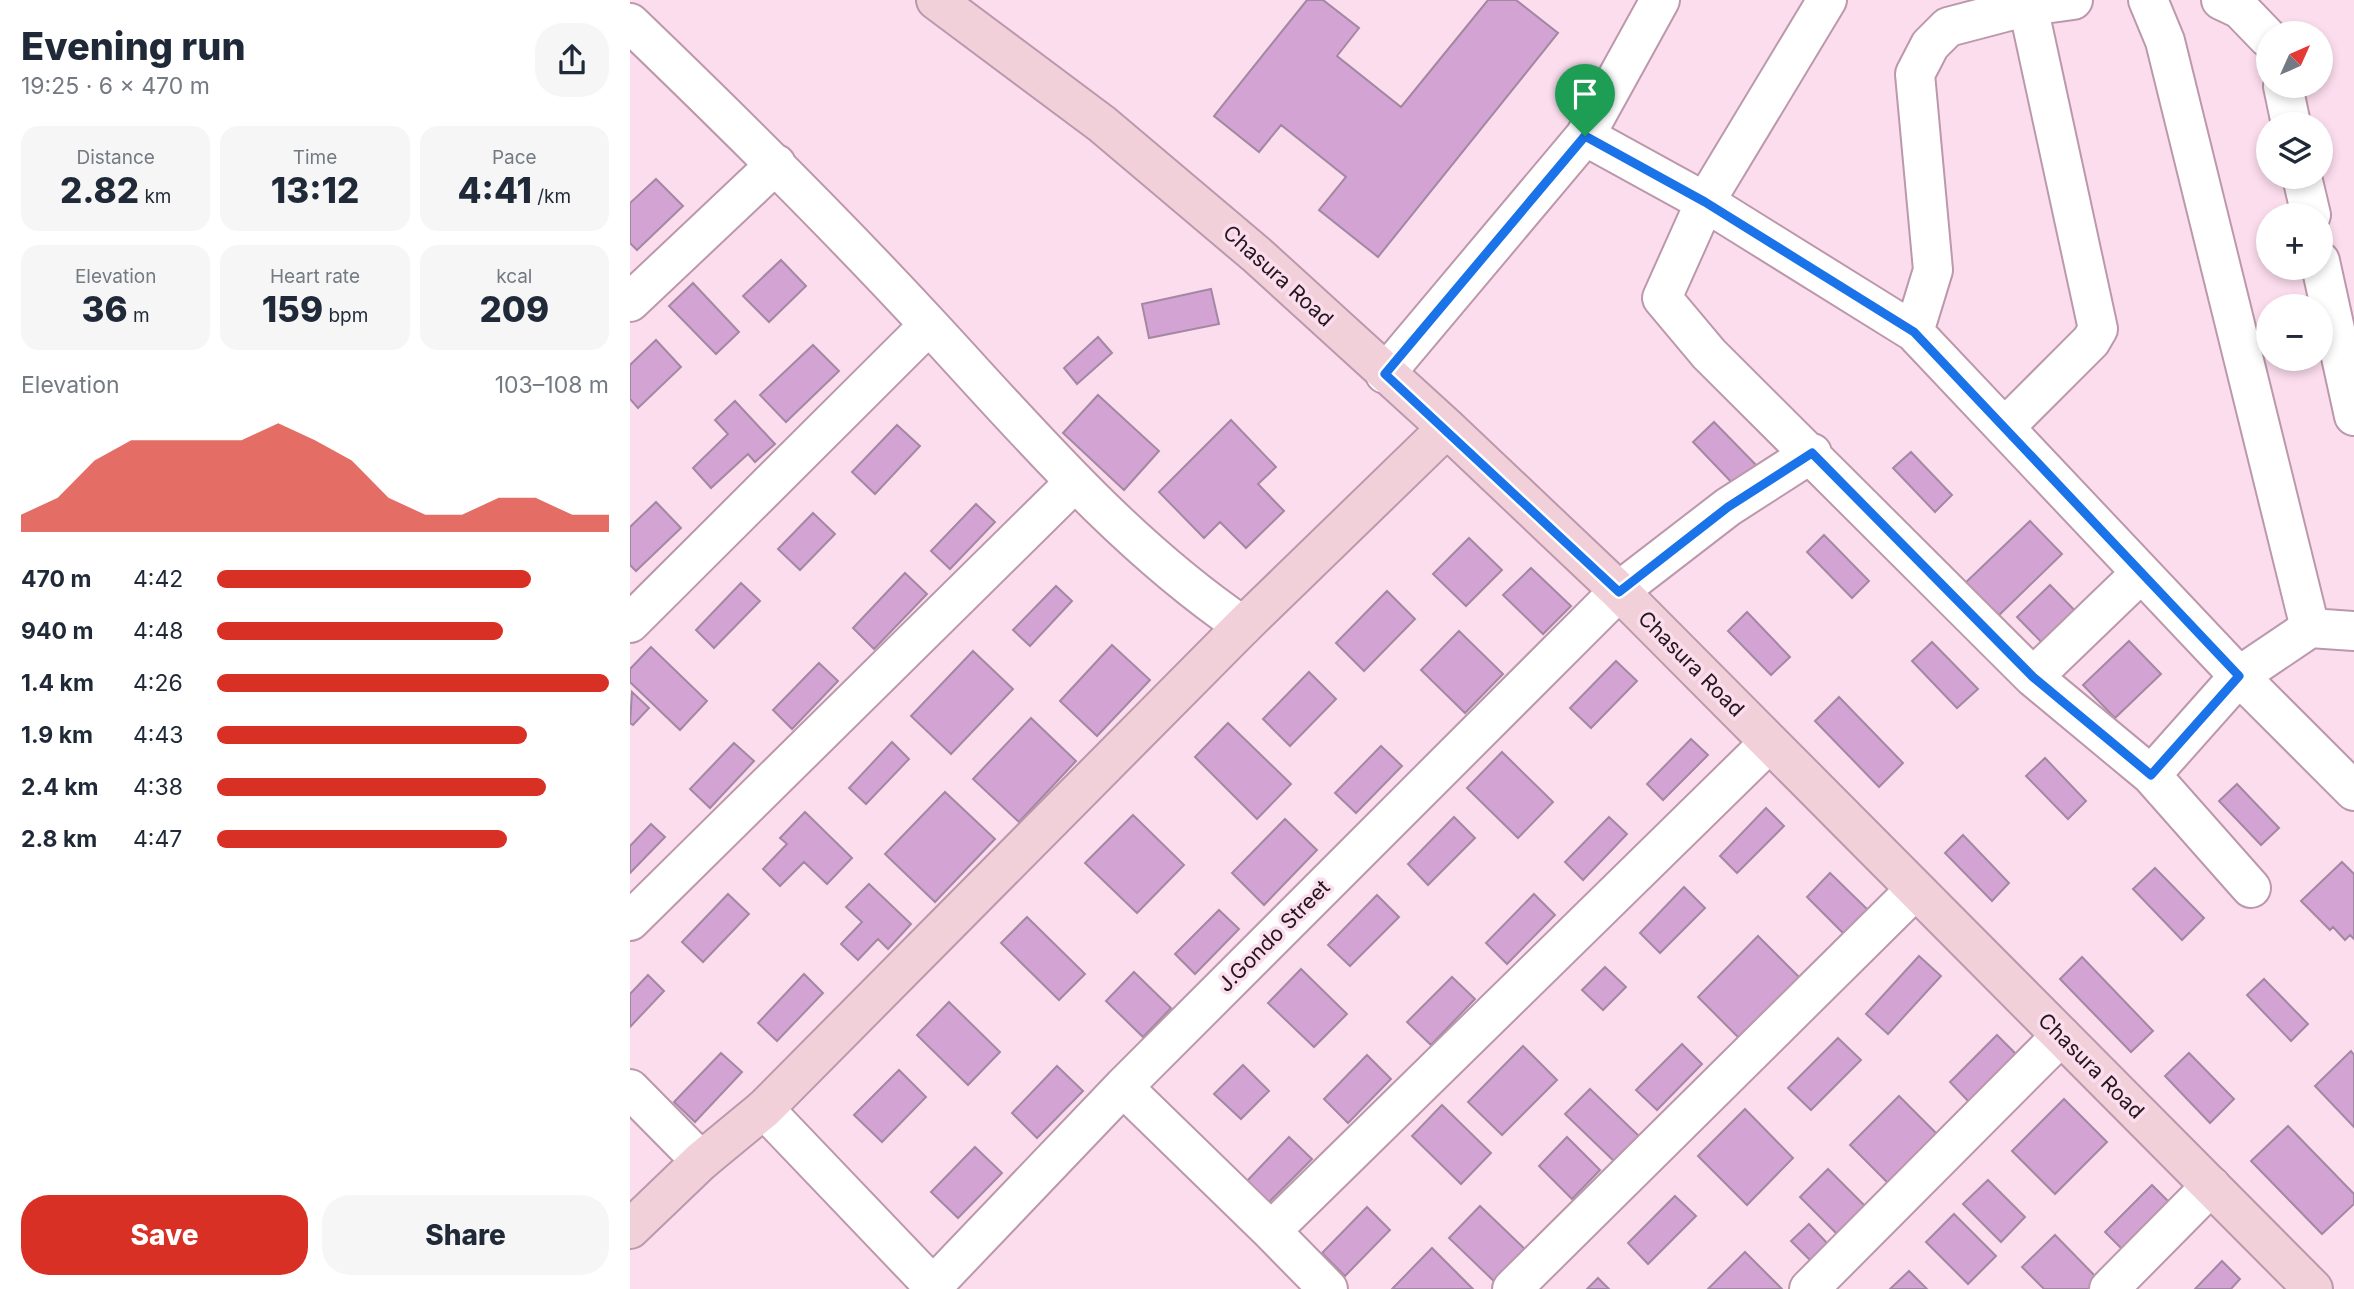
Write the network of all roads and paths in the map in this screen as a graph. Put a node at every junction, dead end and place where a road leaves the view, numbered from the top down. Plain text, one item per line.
1 (652, 0) edge
2 (936, 0) edge
3 (1660, 0) edge
4 (1827, 0) edge
5 (2073, 0) edge
6 (2148, 0) edge
7 (2221, 0) edge
8 (2028, 6) junction
9 (630, 22) edge
10 (2256, 26) edge
11 (1585, 136) junction
12 (776, 164) junction
13 (1705, 202) junction
14 (2324, 280) edge
15 (630, 302) edge
16 (929, 325) junction
17 (1914, 332) junction
18 (1385, 374) junction
19 (2354, 416) edge
20 (2005, 427) junction
21 (1447, 428) junction
22 (1812, 453) junction
23 (1074, 483) junction
24 (2141, 573) junction
25 (1619, 592) junction
26 (630, 623) edge
27 (1243, 626) junction
28 (2310, 628) junction
29 (2354, 631) edge
30 (2239, 676) junction
31 (2033, 677) junction
32 (1769, 743) junction
33 (2151, 775) junction
34 (2354, 791) edge
35 (2251, 888) dead end
36 (1915, 890) junction
37 (630, 921) edge
38 (2061, 1036) junction
39 (1123, 1087) junction
40 (630, 1089) edge
41 (765, 1109) junction
42 (701, 1161) junction
43 (2211, 1186) junction
44 (630, 1229) edge
45 (1272, 1231) junction
46 (935, 1287) edge
47 (1328, 1289) edge
48 (1512, 1289) edge
49 (1809, 1289) edge
50 (2109, 1289) edge
51 (2313, 1289) edge

1 - 9 street
2 - 18 street, Chasura Road
3 - 11 street
4 - 13 street
5 - 8 street
6 - 28 street
7 - 10 street
8 - 17 street
8 - 20 street
9 - 12 street
11 - 13 street
11 - 18 street
12 - 15 street
12 - 16 street
13 - 17 street
13 - 22 street
14 - 19 street
16 - 23 street
16 - 26 street
17 - 20 street
18 - 21 street, Chasura Road
20 - 24 street
21 - 25 street, Chasura Road
21 - 27 street
22 - 25 street, J.Gondo Street
22 - 31 street
23 - 27 street
23 - 37 street
24 - 30 street
24 - 31 street
25 - 32 street, Chasura Road
25 - 39 street, J.Gondo Street
27 - 41 street
28 - 29 street
28 - 30 street
30 - 33 street
30 - 34 street
31 - 33 street
32 - 36 street, Chasura Road
32 - 45 street
33 - 35 street
36 - 38 street, Chasura Road
36 - 48 street
38 - 43 street, Chasura Road
38 - 49 street
39 - 45 street
39 - 46 street, J.Gondo Street
40 - 42 street
41 - 42 street
41 - 46 street
42 - 44 street
43 - 50 street
43 - 51 street, Chasura Road
45 - 47 street

